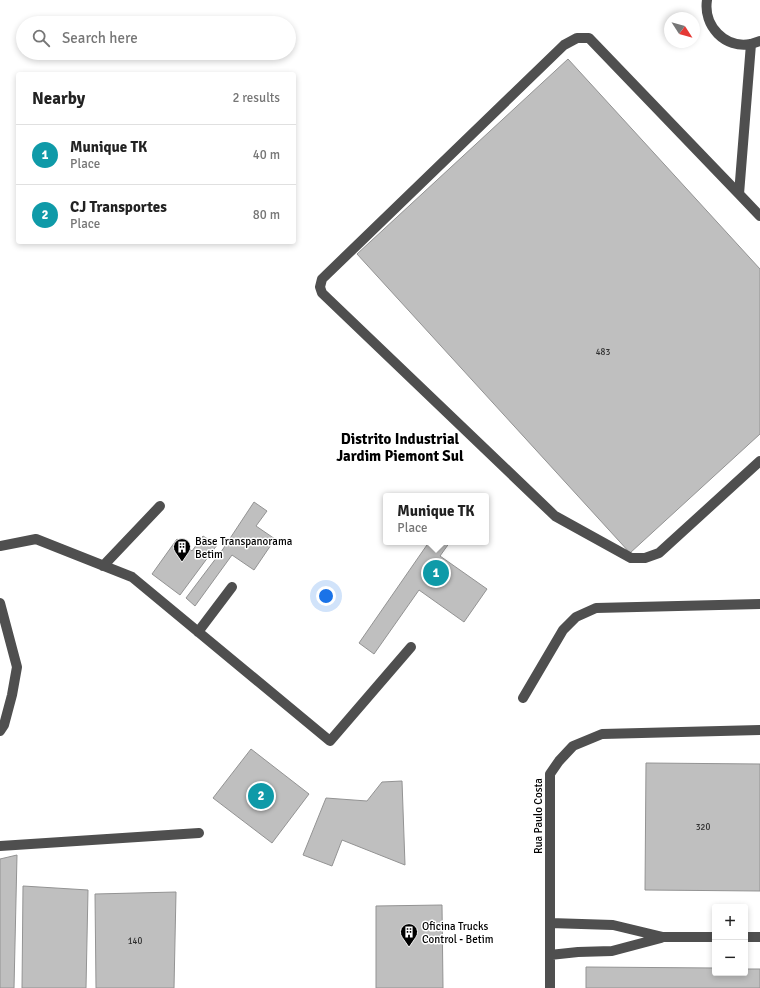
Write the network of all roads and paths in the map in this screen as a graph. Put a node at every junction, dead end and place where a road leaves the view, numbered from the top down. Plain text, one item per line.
1 (707, 0) edge
2 (756, 42) edge
3 (739, 194) junction
4 (760, 216) edge
5 (760, 461) edge
6 (160, 506) dead end
7 (0, 546) edge
8 (103, 566) junction
9 (232, 587) dead end
10 (0, 603) edge
11 (760, 604) edge
12 (198, 632) junction
13 (411, 647) dead end
14 (523, 698) dead end
15 (760, 730) edge
16 (0, 731) edge
17 (199, 833) dead end
18 (0, 846) edge
19 (550, 923) junction
20 (663, 937) junction
21 (712, 937) edge
22 (748, 937) edge
23 (760, 937) edge
24 (550, 955) junction
25 (550, 988) edge

1 - 2 street
2 - 3 street
3 - 4 street
3 - 5 street
6 - 8 street
7 - 8 street
8 - 12 street
9 - 12 street
10 - 16 street
11 - 14 street
12 - 13 street
15 - 19 street, Rua Paulo Costa
17 - 18 street
19 - 20 street
19 - 24 street, Rua Paulo Costa
20 - 21 street
20 - 24 street
22 - 23 street
24 - 25 street, Rua Paulo Costa

